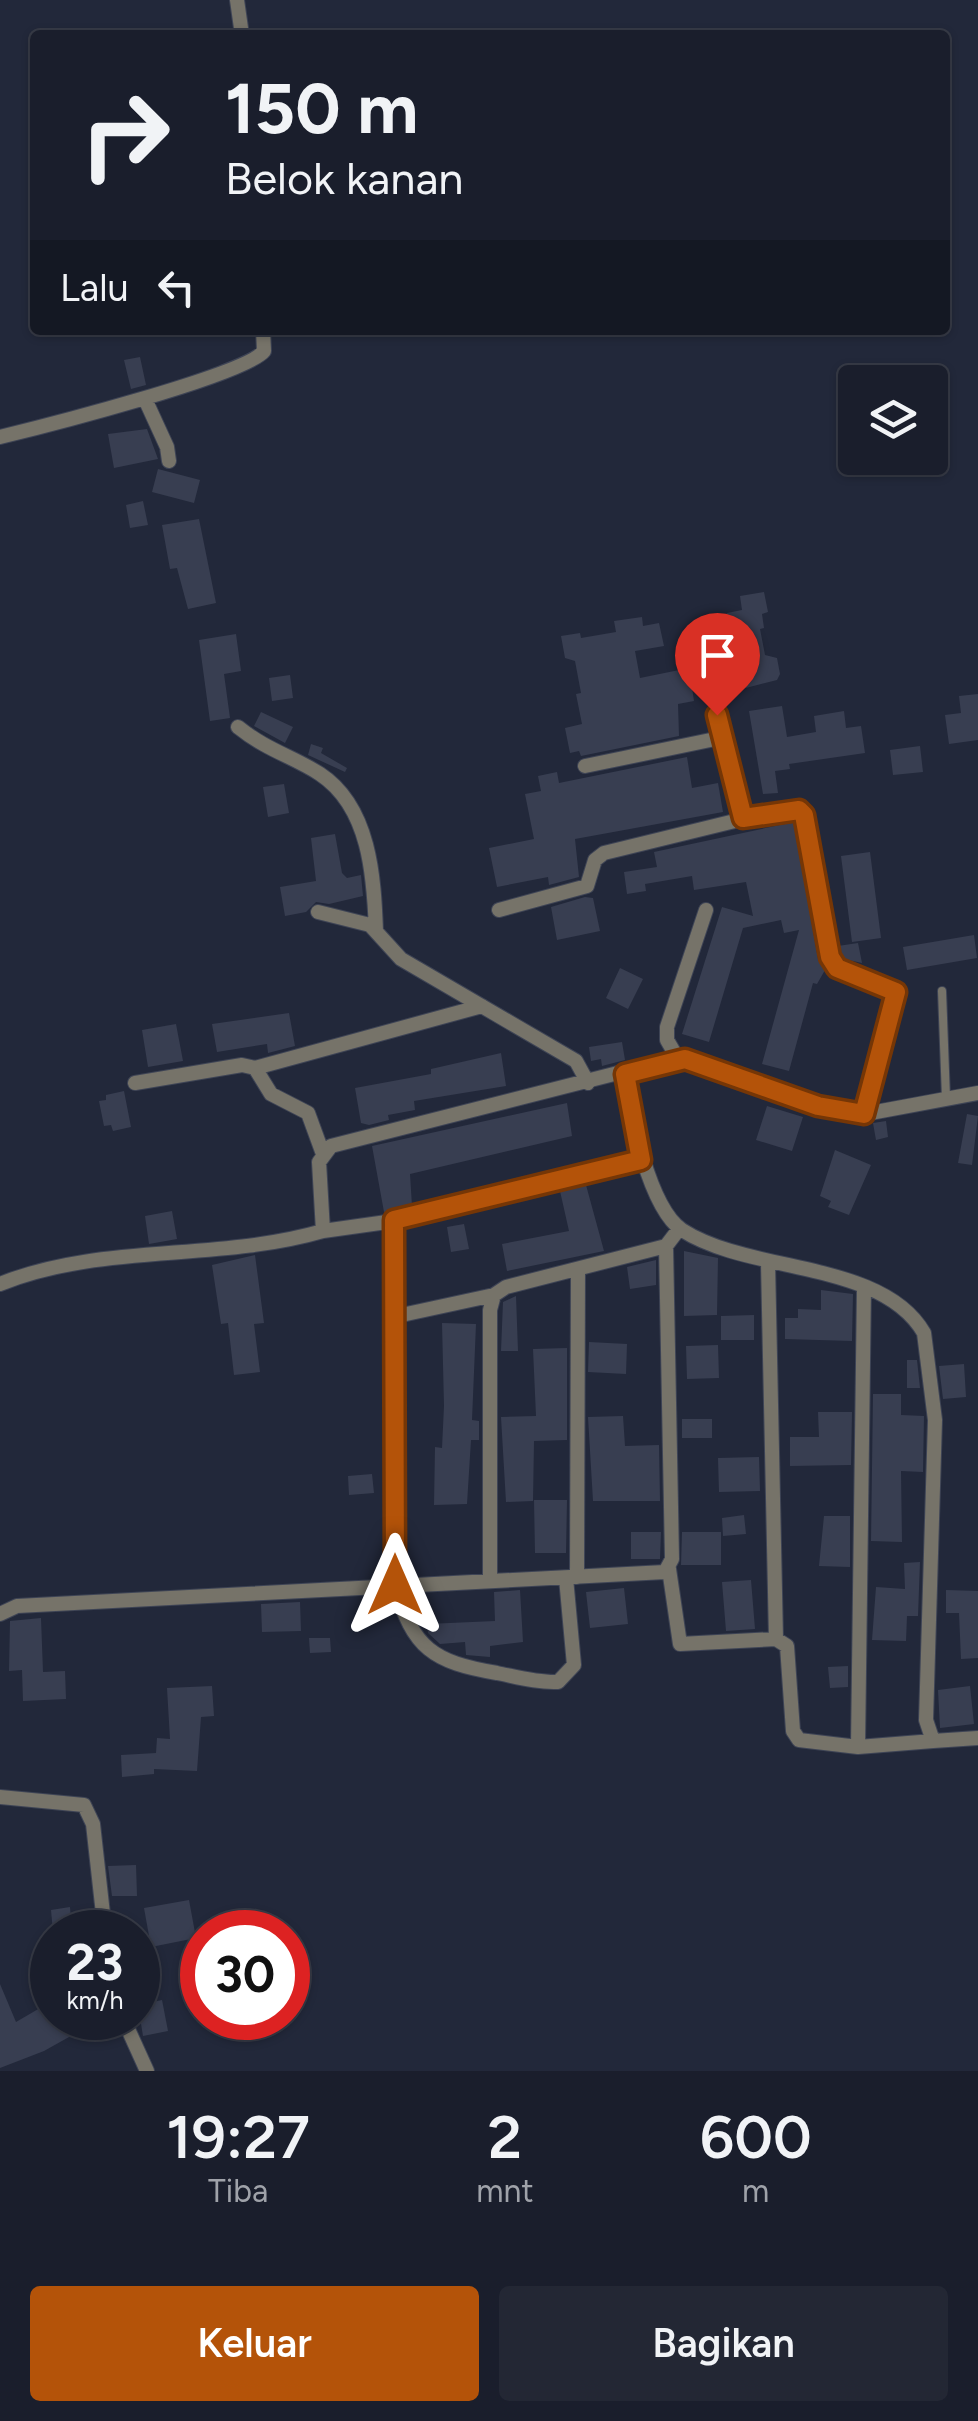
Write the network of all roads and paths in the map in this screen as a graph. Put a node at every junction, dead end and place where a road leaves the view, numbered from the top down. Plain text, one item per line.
1 (237, 0) edge
2 (241, 30) edge
3 (264, 335) edge
4 (145, 398) junction
5 (0, 437) edge
6 (168, 461) dead end
7 (717, 715) dead end
8 (238, 727) dead end
9 (720, 738) junction
10 (585, 766) dead end
11 (743, 818) junction
12 (499, 910) dead end
13 (706, 910) dead end
14 (318, 912) dead end
15 (376, 930) junction
16 (942, 992) dead end
17 (482, 1006) junction
18 (674, 1060) junction
19 (255, 1068) junction
20 (625, 1074) junction
21 (135, 1083) dead end
22 (588, 1083) junction
23 (978, 1092) edge
24 (946, 1098) junction
25 (864, 1114) junction
26 (323, 1154) junction
27 (641, 1160) junction
28 (394, 1220) junction
29 (679, 1229) junction
30 (323, 1231) junction
31 (666, 1246) junction
32 (768, 1263) junction
33 (578, 1270) junction
34 (0, 1284) edge
35 (864, 1286) junction
36 (494, 1296) junction
37 (397, 1316) junction
38 (669, 1569) junction
39 (572, 1577) junction
40 (490, 1579) junction
41 (395, 1585) junction
42 (0, 1614) edge
43 (776, 1639) junction
44 (978, 1738) edge
45 (933, 1741) junction
46 (858, 1747) junction
47 (0, 1797) edge
48 (103, 1910) edge
49 (133, 2040) edge
50 (147, 2071) edge

1 - 2 street
3 - 4 street
4 - 5 street
4 - 6 street
7 - 9 street
8 - 15 street
9 - 10 street
9 - 11 street
11 - 12 street
11 - 25 street
13 - 18 street
14 - 15 street
15 - 17 street
16 - 24 lane
17 - 19 street
17 - 22 street
18 - 20 street
18 - 25 street
19 - 21 street
19 - 26 street
20 - 22 street
20 - 27 street
22 - 26 street
23 - 24 street
24 - 25 street
26 - 30 street
27 - 28 street
27 - 29 street
28 - 30 street
28 - 37 street
29 - 31 street
29 - 32 street
30 - 34 street
31 - 33 street
31 - 38 street
32 - 35 street
32 - 43 street
33 - 36 street
33 - 39 street
35 - 45 street
35 - 46 street
36 - 37 street
36 - 40 street
37 - 41 street
38 - 39 street
38 - 43 street
39 - 40 street
39 - 41 street
40 - 41 street
41 - 42 street
43 - 46 street
44 - 45 street
45 - 46 street
47 - 48 street
49 - 50 street

